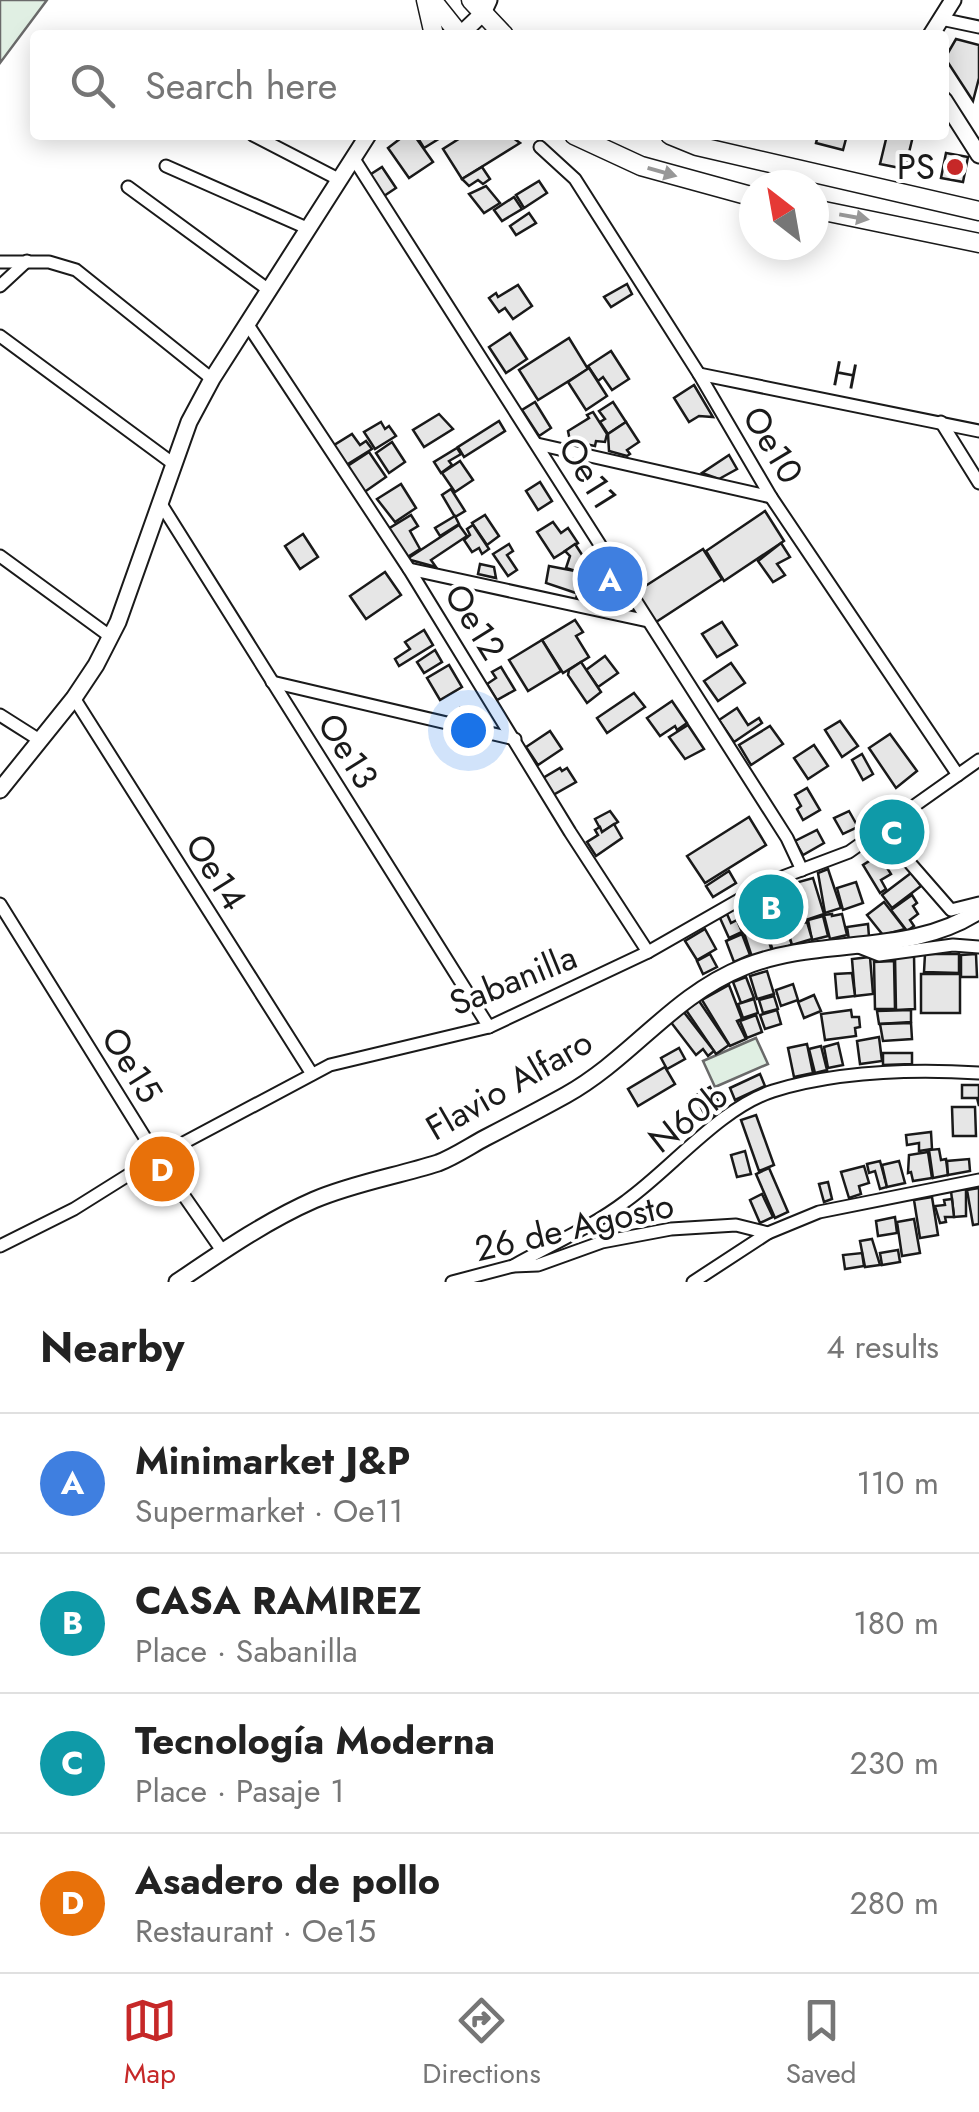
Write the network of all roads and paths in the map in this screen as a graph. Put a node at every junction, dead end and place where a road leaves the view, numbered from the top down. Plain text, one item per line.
1 (429, 0) edge
2 (953, 0) edge
3 (481, 4) edge
4 (941, 19) junction
5 (979, 26) edge
6 (433, 30) edge
7 (456, 30) edge
8 (463, 30) edge
9 (500, 30) edge
10 (934, 30) edge
11 (949, 108) edge
12 (263, 140) edge
13 (365, 140) edge
14 (585, 140) edge
15 (683, 140) edge
16 (540, 147) dead end
17 (979, 155) edge
18 (354, 159) junction
19 (166, 166) dead end
20 (340, 180) junction
21 (128, 188) dead end
22 (739, 193) edge
23 (902, 194) junction
24 (960, 207) junction
25 (979, 211) edge
26 (829, 213) edge
27 (894, 224) junction
28 (309, 228) junction
29 (954, 237) junction
30 (979, 243) edge
31 (27, 260) junction
32 (0, 262) edge
33 (0, 286) edge
34 (270, 291) junction
35 (248, 326) junction
36 (0, 336) edge
37 (699, 374) junction
38 (212, 379) junction
39 (941, 422) junction
40 (979, 431) edge
41 (537, 444) junction
42 (175, 466) junction
43 (979, 483) edge
44 (771, 497) junction
45 (160, 504) junction
46 (0, 556) edge
47 (409, 569) junction
48 (648, 621) junction
49 (111, 637) junction
50 (272, 682) junction
51 (74, 698) junction
52 (0, 714) edge
53 (515, 739) junction
54 (41, 741) junction
55 (979, 760) edge
56 (958, 774) junction
57 (0, 790) edge
58 (882, 831) junction
59 (802, 870) junction
60 (0, 904) edge
61 (979, 907) edge
62 (856, 946) junction
63 (979, 947) edge
64 (648, 952) junction
65 (489, 1027) junction
66 (979, 1073) edge
67 (312, 1074) junction
68 (157, 1157) junction
69 (979, 1180) edge
70 (0, 1230) edge
71 (768, 1233) junction
72 (4, 1244) edge
73 (222, 1252) junction
74 (513, 1266) junction
75 (177, 1282) edge
76 (452, 1282) edge
77 (693, 1282) edge

1 - 6 main road
1 - 7 main road
2 - 4 street
3 - 8 street
3 - 9 main road
4 - 5 street
4 - 10 street
11 - 17 street
12 - 20 street
13 - 18 street
14 -> 22 main road
15 - 23 main road
16 - 37 street, Oe10
18 - 20 street
18 - 41 street, Oe11
19 - 28 street
20 - 28 street
21 - 34 street
23 - 24 main road
23 - 27 main road
24 - 25 main road
24 - 29 main road
26 -> 27 main road
27 - 29 main road
28 - 34 street
29 - 30 main road
31 - 32 street
31 - 33 street
31 - 38 street
34 - 35 street
35 - 38 street
35 - 47 street, Oe12
36 - 42 street
37 - 39 street, H
37 - 44 street, Oe10
38 - 42 street
39 - 40 street, H
39 - 43 street
41 - 44 street
41 - 48 street, Oe11
42 - 45 street
44 - 56 street, Oe10
45 - 49 street
45 - 50 street, Oe13
46 - 49 street
47 - 48 street
47 - 53 street, Oe12
48 - 59 street, Oe11
49 - 51 street
50 - 53 street
50 - 65 street, Oe13
51 - 54 street
51 - 67 street, Oe14
52 - 54 street
53 - 64 street, Oe12
54 - 57 street
55 - 56 street, Sabanilla
56 - 58 street, Sabanilla
58 - 59 street, Sabanilla
58 - 61 street
59 - 64 street, Sabanilla
60 - 68 street, Oe15
61 - 62 street, Flavio Alfaro
62 - 63 street
62 - 73 street, Flavio Alfaro
64 - 65 street, Sabanilla
65 - 67 street, Sabanilla
66 - 74 street, N60b
67 - 68 street, Sabanilla
68 - 72 street, Sabanilla
68 - 73 street, Oe15
69 - 71 street
70 - 72 street
71 - 74 street, 26 de Agosto
71 - 77 street
73 - 75 street, Flavio Alfaro
74 - 76 street, 26 de Agosto

